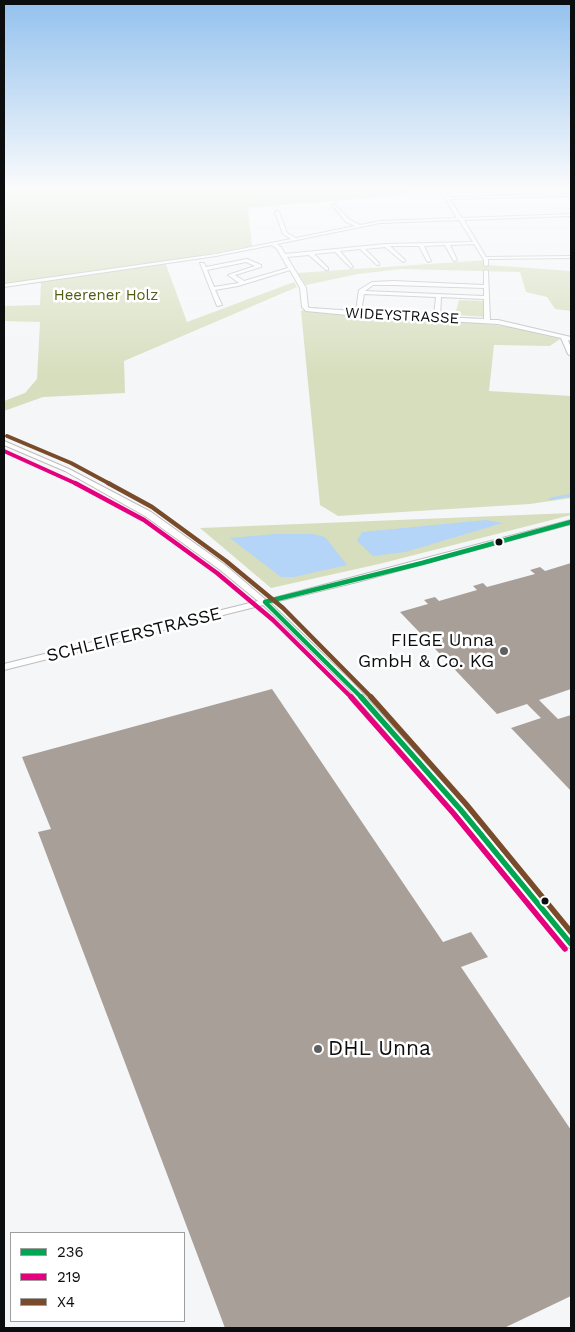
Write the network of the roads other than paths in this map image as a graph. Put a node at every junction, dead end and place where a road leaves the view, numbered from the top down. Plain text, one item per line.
1 (235, 251) edge
2 (282, 251) edge
3 (326, 251) edge
4 (337, 251) edge
5 (364, 251) edge
6 (393, 251) edge
7 (424, 251) edge
8 (451, 251) edge
9 (480, 251) edge
10 (310, 253) junction
11 (284, 256) junction
12 (571, 257) edge
13 (199, 258) junction
14 (484, 258) junction
15 (455, 260) dead end
16 (403, 261) dead end
17 (429, 261) dead end
18 (378, 264) dead end
19 (351, 267) dead end
20 (292, 268) junction
21 (204, 269) junction
22 (326, 269) dead end
23 (243, 283) junction
24 (4, 286) edge
25 (487, 287) junction
26 (212, 289) junction
27 (361, 292) junction
28 (439, 295) junction
29 (487, 298) junction
30 (219, 304) dead end
31 (358, 314) junction
32 (437, 318) junction
33 (487, 321) junction
34 (564, 338) junction
35 (571, 339) edge
36 (571, 354) edge
37 (4, 443) edge
38 (571, 522) edge
39 (265, 602) junction
40 (4, 667) edge
41 (571, 944) edge

1 - 13 street
2 - 11 street, WIDEYSTRASSE
3 - 10 street
4 - 19 street
5 - 18 street
6 - 16 street
7 - 17 street
8 - 15 street
9 - 14 street
10 - 11 street
10 - 22 street
11 - 20 street, WIDEYSTRASSE
12 - 14 street
13 - 21 street
13 - 24 street
14 - 25 street
20 - 23 street
20 - 31 street, WIDEYSTRASSE
21 - 23 street
21 - 26 street
23 - 26 street
25 - 27 street
25 - 29 street
26 - 30 street
27 - 28 street
27 - 31 street
28 - 29 street
28 - 32 street
29 - 33 street
31 - 32 street, WIDEYSTRASSE
32 - 33 street, WIDEYSTRASSE
33 - 34 street, WIDEYSTRASSE
34 - 35 street, WIDEYSTRASSE
34 - 36 street
37 - 39 street
38 - 39 street, SCHLEIFERSTRASSE
39 - 40 street, SCHLEIFERSTRASSE
39 - 41 street

